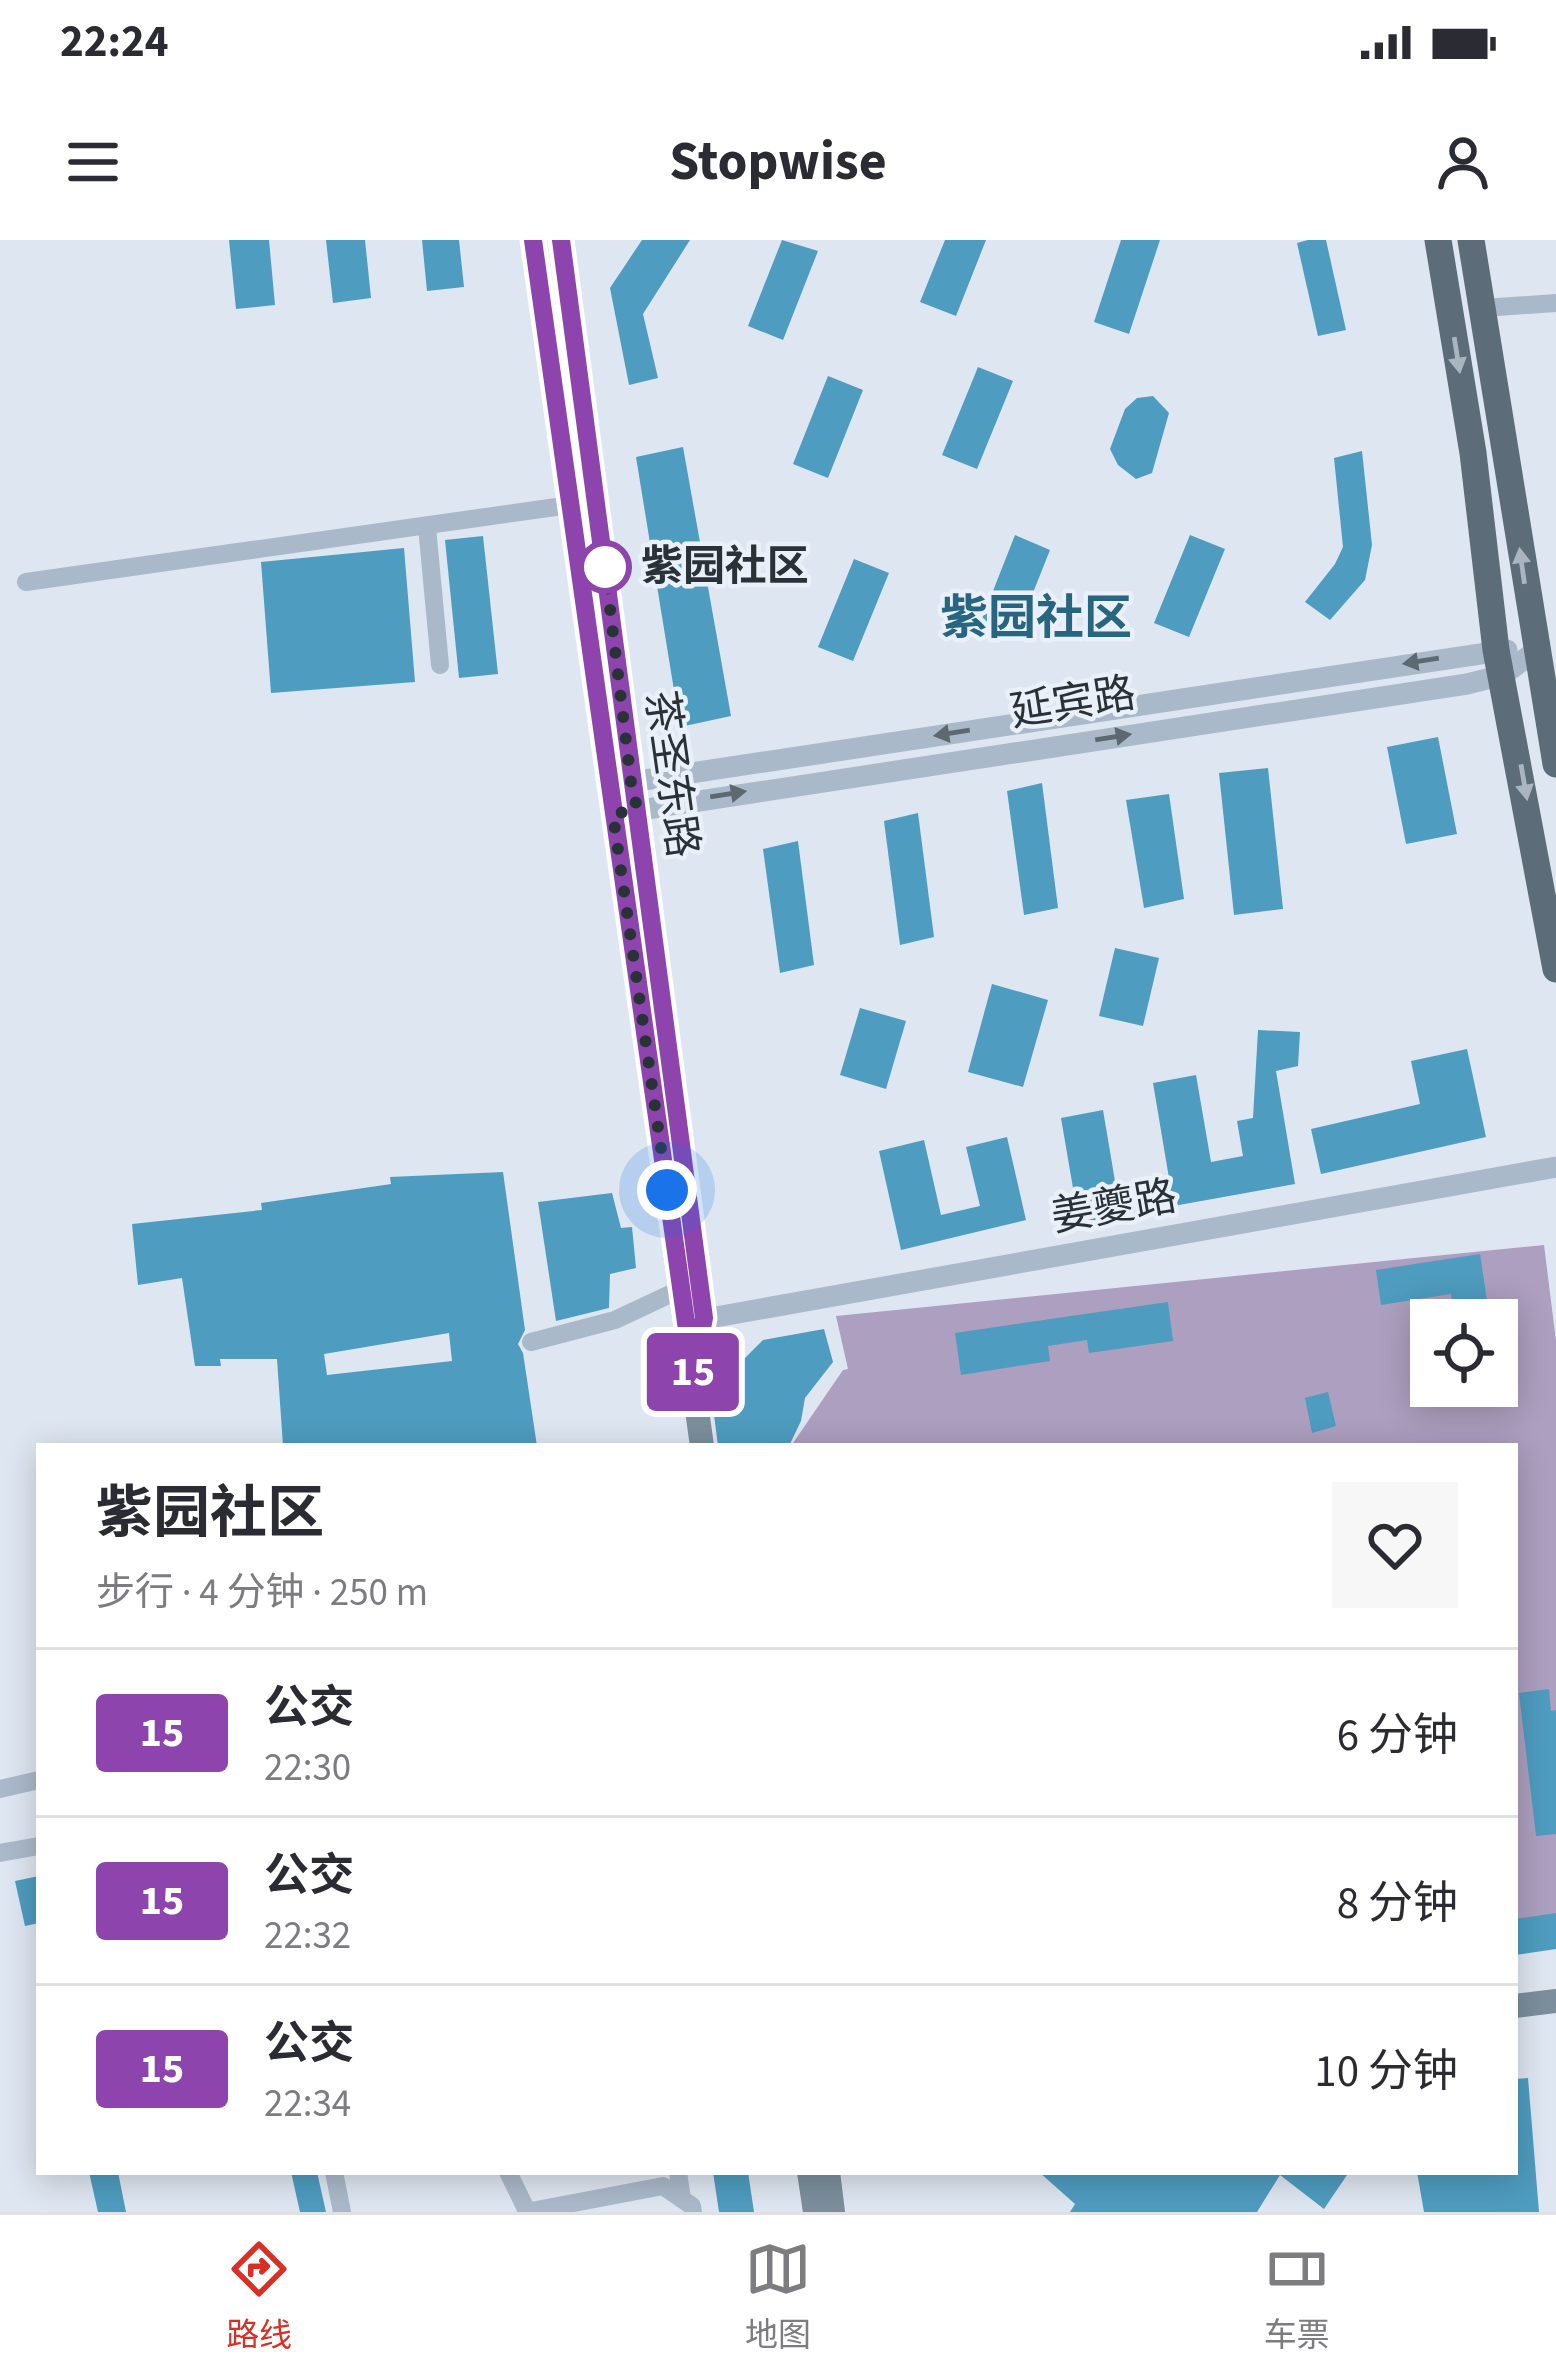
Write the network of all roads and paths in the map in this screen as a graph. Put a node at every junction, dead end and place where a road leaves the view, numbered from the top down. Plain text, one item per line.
1 (533, 240) edge
2 (561, 240) edge
3 (1438, 240) edge
4 (1471, 240) edge
5 (1556, 303) edge
6 (1484, 308) junction
7 (570, 505) junction
8 (427, 527) junction
9 (26, 582) dead end
10 (1547, 648) edge
11 (1499, 663) junction
12 (440, 665) dead end
13 (1556, 764) edge
14 (620, 784) junction
15 (625, 812) junction
16 (1556, 969) edge
17 (1556, 1167) edge
18 (681, 1289) junction
19 (695, 1320) junction
20 (530, 1342) dead end
21 (703, 1443) edge
22 (36, 1781) edge
23 (0, 1789) edge
24 (36, 1847) edge
25 (0, 1853) edge
26 (1556, 2001) edge
27 (1518, 2006) edge
28 (335, 2175) edge
29 (509, 2175) edge
30 (679, 2175) edge
31 (809, 2175) edge
32 (828, 2175) edge
33 (620, 2204) edge
34 (687, 2206) edge
35 (526, 2211) edge
36 (342, 2212) edge
37 (815, 2212) edge
38 (833, 2212) edge

1 - 7 main road, 茶圣东路
2 - 14 main road, 茶圣东路
3 -> 11 main road
4 - 6 main road
5 - 6 street
10 -> 6 main road
7 - 8 street
7 - 14 main road, 茶圣东路
8 - 9 street
8 - 12 street
10 - 11 street, 延宾路
10 - 13 main road
11 -> 14 street, 延宾路
15 -> 11 street, 延宾路
11 -> 16 main road
14 - 15 main road, 茶圣东路
15 - 18 main road, 茶圣东路
15 - 19 main road, 茶圣东路
17 - 19 street, 姜夔路
18 - 19 main road, 茶圣东路
18 - 20 street
19 - 21 main road
22 - 23 street
24 - 25 street
26 - 27 main road
28 - 36 street
29 - 35 street
30 - 34 street
31 - 37 main road
32 - 38 main road
33 - 34 street
33 - 35 street

